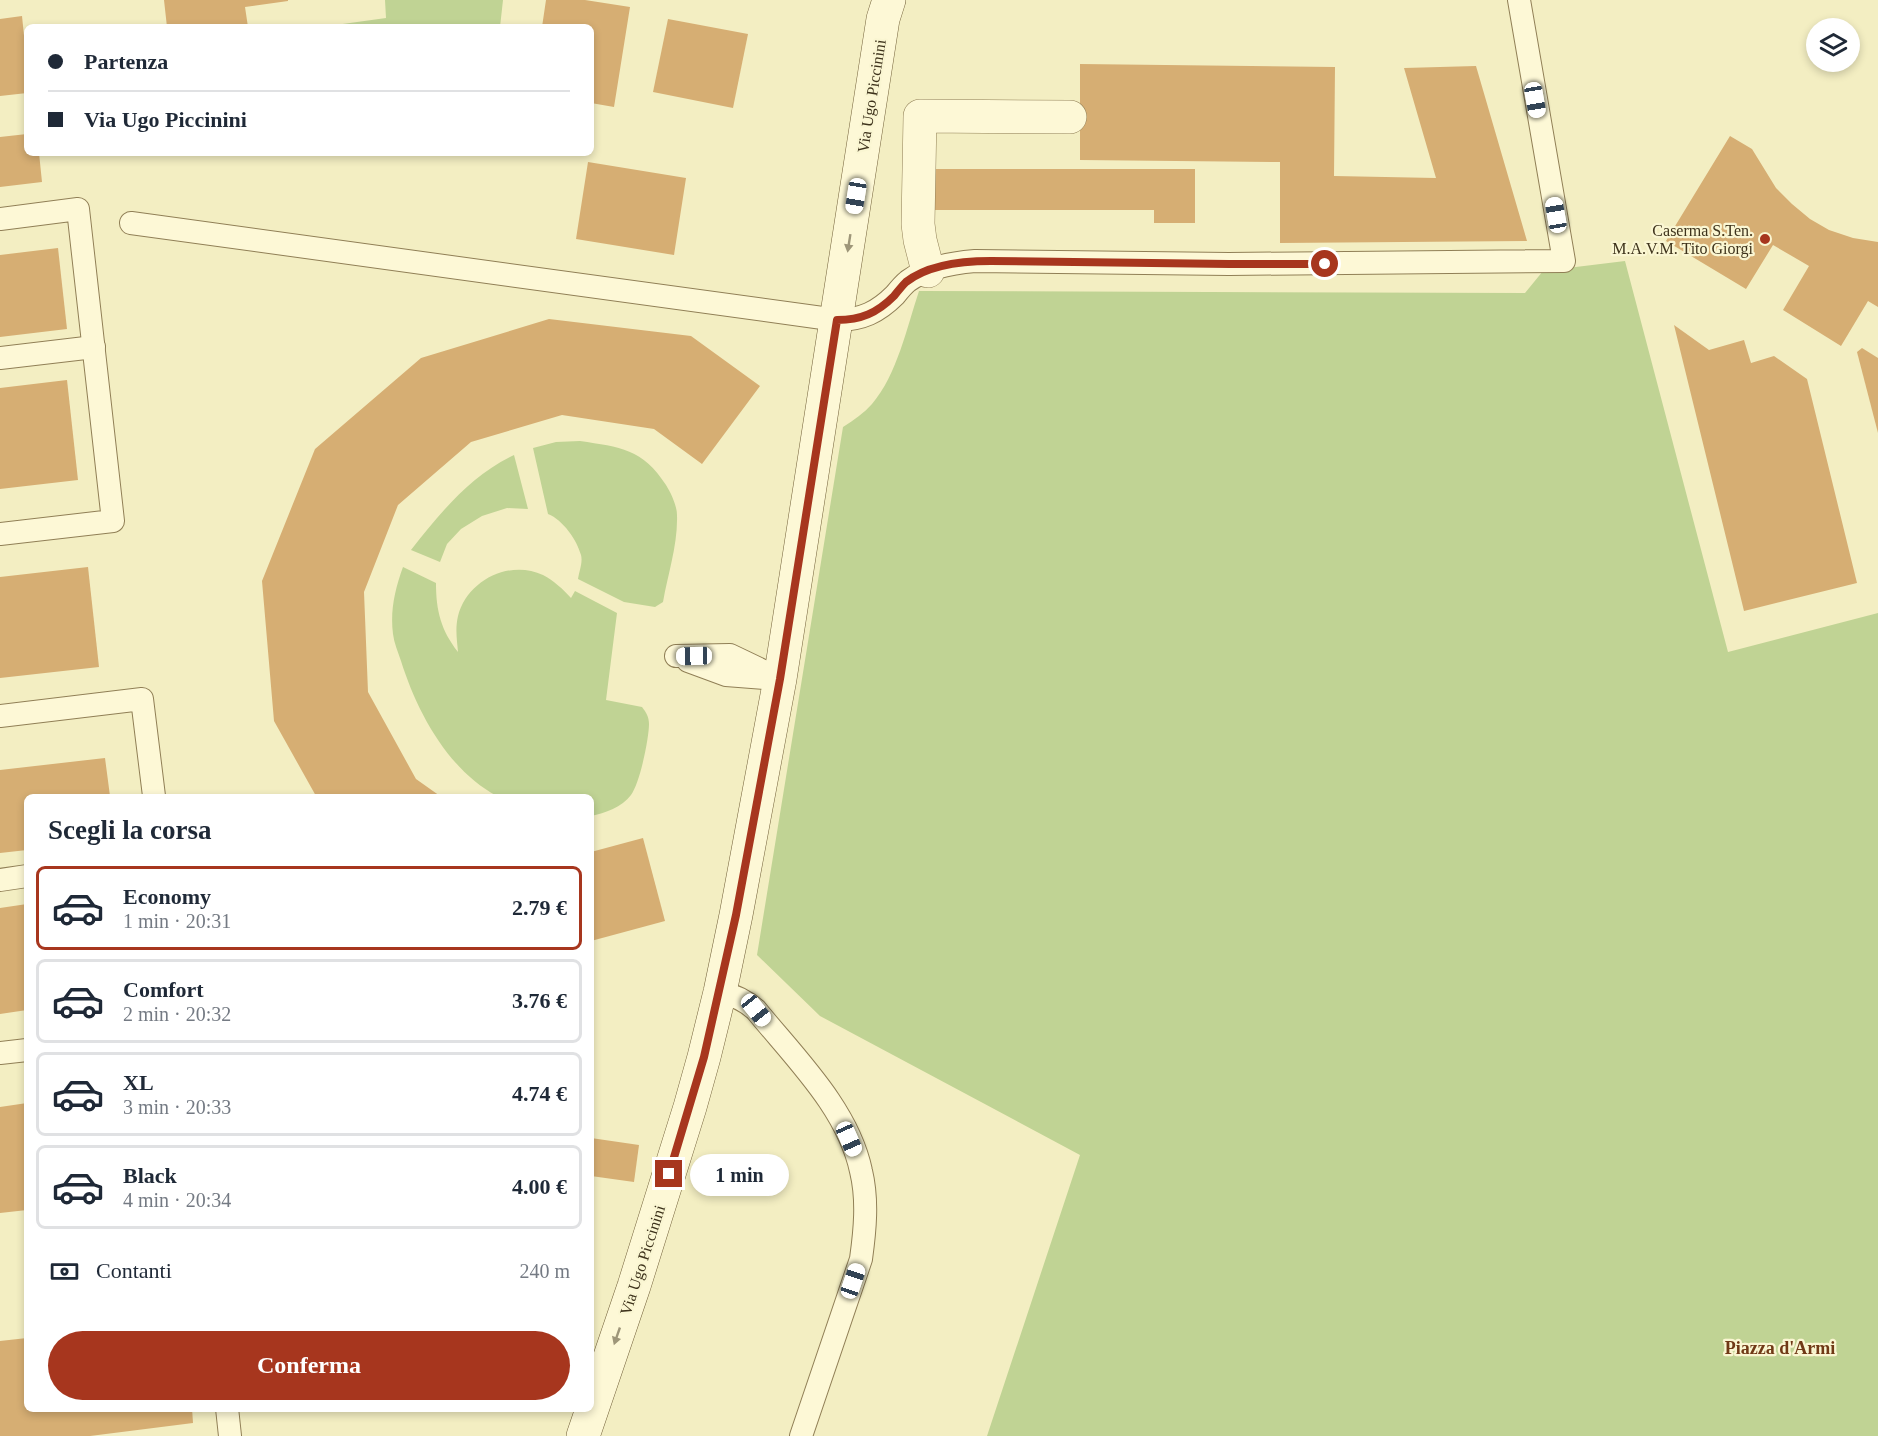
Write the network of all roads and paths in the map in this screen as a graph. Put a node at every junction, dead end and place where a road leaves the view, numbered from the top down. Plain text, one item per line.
1 (1519, 0) edge
2 (885, 6) edge
3 (1070, 117) dead end
4 (0, 219) edge
5 (131, 223) dead end
6 (928, 271) junction
7 (837, 320) junction
8 (93, 347) junction
9 (0, 358) edge
10 (0, 534) edge
11 (0, 716) edge
12 (154, 794) edge
13 (24, 876) edge
14 (0, 880) edge
15 (720, 992) junction
16 (24, 1050) edge
17 (0, 1053) edge
18 (594, 1404) edge
19 (227, 1412) edge
20 (591, 1412) edge
21 (230, 1436) edge
22 (583, 1436) edge
23 (801, 1436) edge

1 - 6 lane
2 -> 7 main road, Via Ugo Piccinini
3 - 6 main road
4 - 8 lane
5 - 7 lane
6 - 7 lane
7 - 15 main road, Via Ugo Piccinini
8 - 9 lane
8 - 10 lane
11 - 12 lane
13 - 14 lane
15 -> 18 main road, Via Ugo Piccinini
15 - 23 lane
16 - 17 lane
19 - 21 lane
20 -> 22 main road, Via Ugo Piccinini

